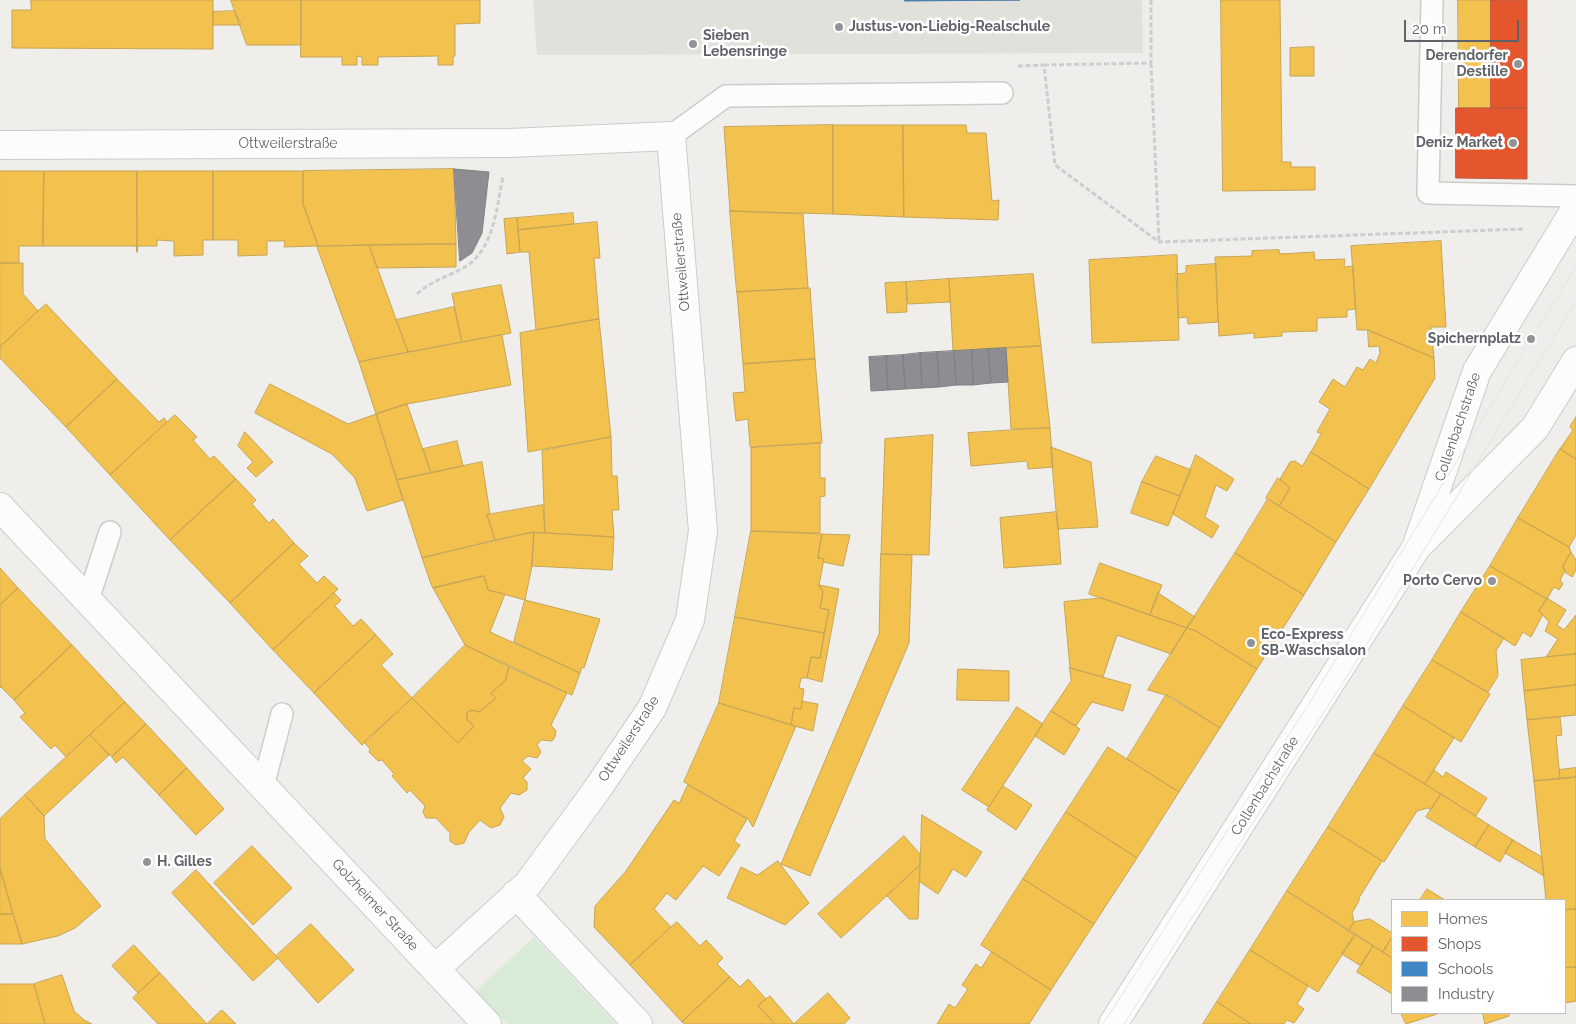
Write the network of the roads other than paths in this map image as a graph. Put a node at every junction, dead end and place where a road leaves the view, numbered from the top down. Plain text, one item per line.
1 (1432, 0) edge
2 (1002, 92) dead end
3 (671, 136) junction
4 (0, 144) edge
5 (1576, 196) edge
6 (1570, 218) edge
7 (1576, 361) edge
8 (0, 506) edge
9 (110, 532) dead end
10 (1416, 548) junction
11 (88, 600) junction
12 (282, 714) dead end
13 (263, 786) junction
14 (516, 894) junction
15 (435, 969) junction
16 (487, 1024) edge
17 (638, 1024) edge
18 (1113, 1024) edge

1 - 5 lane
2 - 3 lane
3 - 4 street, Ottweilerstraße
3 - 14 street, Ottweilerstraße
6 - 10 street, Collenbachstraße
7 - 10 street, Collenbachstraße
8 - 11 street, Golzheimer Straße
9 - 11 lane
10 - 18 street, Collenbachstraße
11 - 13 street, Golzheimer Straße
12 - 13 lane
13 - 15 street, Golzheimer Straße
14 - 15 street, Ottweilerstraße
14 - 17 street
15 - 16 street, Golzheimer Straße

